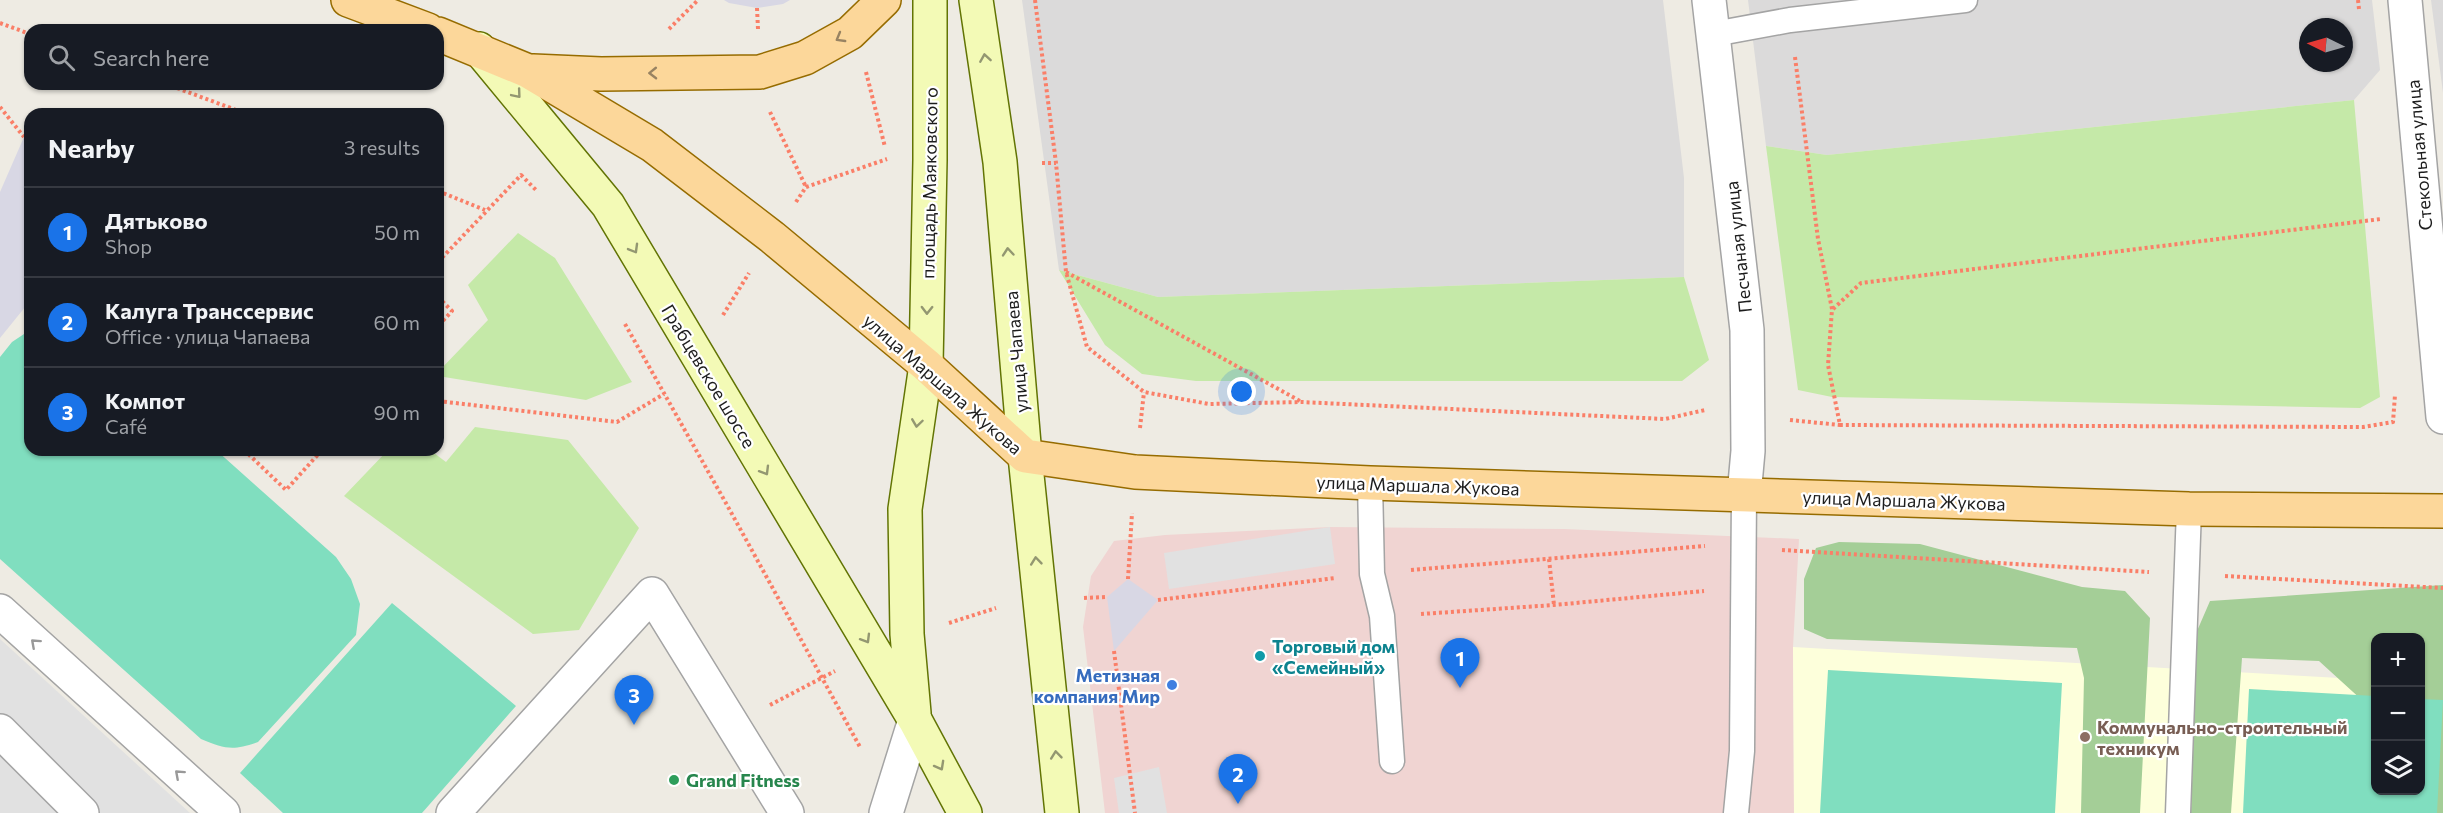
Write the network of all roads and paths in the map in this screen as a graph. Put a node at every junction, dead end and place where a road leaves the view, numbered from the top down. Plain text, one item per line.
1 (348, 0) edge
2 (884, 0) edge
3 (930, 0) edge
4 (976, 0) edge
5 (1035, 0) edge
6 (1709, 0) edge
7 (1965, 0) edge
8 (2358, 0) edge
9 (2405, 0) edge
10 (2360, 12) dead end
11 (1790, 20) junction
12 (0, 23) edge
13 (412, 24) edge
14 (24, 32) edge
15 (1714, 34) junction
16 (444, 36) edge
17 (479, 49) junction
18 (528, 71) junction
19 (182, 90) edge
20 (0, 107) edge
21 (231, 108) edge
22 (24, 137) dead end
23 (930, 160) junction
24 (1000, 162) junction
25 (1056, 163) junction
26 (537, 192) dead end
27 (444, 193) edge
28 (485, 210) junction
29 (2384, 230) dead end
30 (772, 237) junction
31 (444, 255) edge
32 (1066, 272) junction
33 (444, 303) edge
34 (1832, 309) junction
35 (620, 316) dead end
36 (444, 320) edge
37 (692, 350) junction
38 (926, 365) junction
39 (654, 375) junction
40 (2396, 388) dead end
41 (664, 394) junction
42 (444, 402) edge
43 (1301, 402) junction
44 (1705, 410) dead end
45 (2443, 417) edge
46 (250, 456) edge
47 (317, 456) edge
48 (1025, 456) junction
49 (1370, 483) junction
50 (1744, 495) junction
51 (2189, 509) junction
52 (2443, 511) edge
53 (1744, 548) junction
54 (1549, 559) junction
55 (1372, 574) junction
56 (2188, 574) junction
57 (1743, 587) junction
58 (2443, 588) edge
59 (1107, 597) dead end
60 (1040, 598) junction
61 (1158, 600) dead end
62 (1554, 605) junction
63 (0, 611) edge
64 (1382, 616) junction
65 (907, 634) junction
66 (872, 650) junction
67 (1114, 651) dead end
68 (822, 678) junction
69 (915, 720) junction
70 (0, 731) edge
71 (1392, 761) dead end
72 (888, 806) edge
73 (82, 813) edge
74 (223, 813) edge
75 (453, 813) edge
76 (787, 813) edge
77 (965, 813) edge
78 (1062, 813) edge
79 (1135, 813) edge
80 (1736, 813) edge
81 (2178, 813) edge

1 - 13 main road
2 -> 18 main road
3 - 23 main road, площадь Маяковского
24 -> 4 main road, улица Чапаева
5 - 25 path
6 - 15 street, Песчаная улица
7 - 11 lane
8 - 10 path
9 - 45 street, Стекольная улица
11 - 15 lane
11 - 34 path
12 - 14 path
15 - 50 street, Песчаная улица
16 - 17 main road
17 - 18 main road
17 -> 37 main road, Грабцевское шоссе
18 - 30 main road, улица Маршала Жукова
19 - 21 path
20 - 22 path
23 - 30 path
23 -> 38 main road, площадь Маяковского
24 - 25 path
48 -> 24 main road, улица Чапаева
25 - 32 path
26 - 28 path
27 - 28 path
28 - 31 path
29 - 34 path
30 - 37 path
30 - 38 main road, улица Маршала Жукова
32 - 43 path
32 - 43 path
33 - 36 path
34 - 40 path
35 - 39 path
37 - 39 path
37 -> 66 main road, Грабцевское шоссе
38 - 48 main road, улица Маршала Жукова
38 -> 65 main road, площадь Маяковского
39 - 41 path
41 - 42 path
41 - 68 path
43 - 44 path
46 - 47 path
48 - 49 main road, улица Маршала Жукова
60 -> 48 main road, улица Чапаева
49 - 50 main road, улица Маршала Жукова
49 - 55 lane
50 - 51 main road, улица Маршала Жукова
50 - 53 lane
51 - 52 main road, улица Маршала Жукова
51 - 56 lane
53 - 54 path
53 - 56 path
53 - 57 lane
54 - 55 path
54 - 62 path
55 - 61 path
55 - 64 lane
56 - 58 path
56 - 81 lane
57 - 62 path
57 - 80 lane
59 - 60 path
60 - 65 path
78 -> 60 main road, улица Чапаева
62 - 64 path
74 -> 63 street
64 - 71 lane
65 - 69 main road, площадь Маяковского
66 - 68 path
66 - 69 main road, Грабцевское шоссе
67 - 79 path
68 - 72 path
69 - 72 street
69 -> 77 main road, Грабцевское шоссе
70 - 73 street
75 - 76 street

